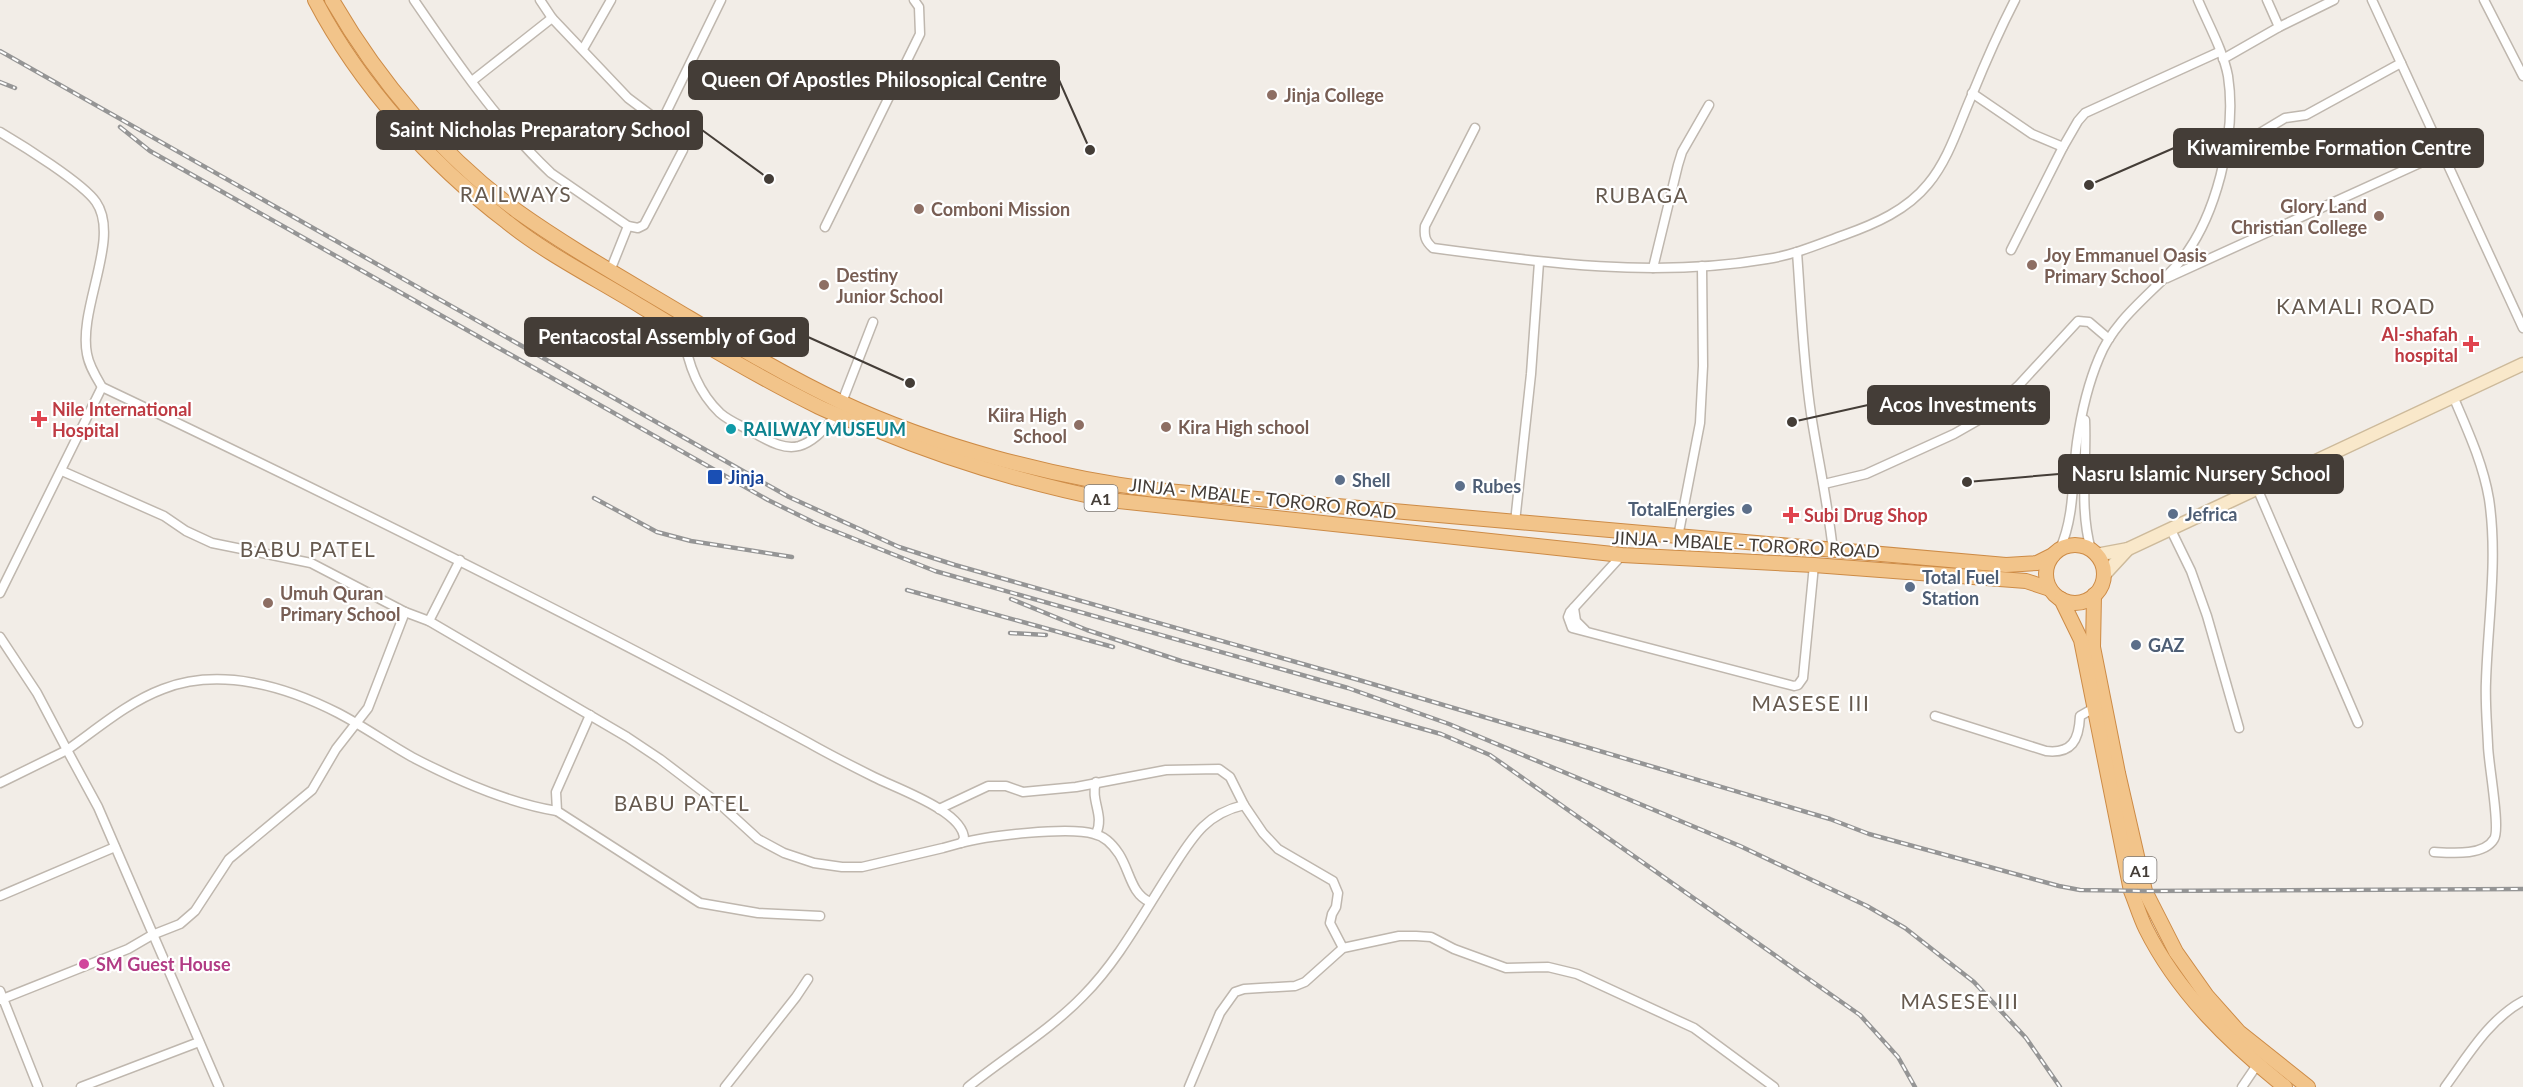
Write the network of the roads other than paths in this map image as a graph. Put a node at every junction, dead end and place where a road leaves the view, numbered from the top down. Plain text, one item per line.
1 (315, 0) edge
2 (332, 0) edge
3 (414, 0) edge
4 (540, 0) edge
5 (611, 0) edge
6 (721, 0) edge
7 (914, 0) edge
8 (2015, 0) edge
9 (2198, 0) edge
10 (2266, 0) edge
11 (2334, 0) edge
12 (2372, 0) edge
13 (2484, 0) edge
14 (552, 18) junction
15 (2279, 27) junction
16 (583, 50) junction
17 (2221, 55) junction
18 (2401, 63) junction
19 (2523, 76) edge
20 (472, 81) junction
21 (1972, 93) junction
22 (1709, 105) dead end
23 (661, 123) junction
24 (1475, 128) dead end
25 (0, 132) edge
26 (2063, 147) junction
27 (2442, 153) junction
28 (2225, 154) junction
29 (628, 226) junction
30 (825, 227) dead end
31 (2011, 250) dead end
32 (1797, 252) junction
33 (1539, 262) junction
34 (1702, 266) junction
35 (1653, 268) junction
36 (610, 271) junction
37 (2161, 281) junction
38 (873, 322) dead end
39 (2523, 328) edge
40 (683, 331) junction
41 (2109, 339) junction
42 (2523, 364) edge
43 (102, 387) junction
44 (2453, 396) junction
45 (840, 408) junction
46 (2085, 410) junction
47 (62, 471) junction
48 (1824, 484) junction
49 (2257, 488) junction
50 (1515, 522) junction
51 (2170, 528) junction
52 (1678, 537) junction
53 (2128, 549) junction
54 (1833, 551) junction
55 (2056, 552) junction
56 (2094, 552) junction
57 (1623, 555) junction
58 (460, 560) junction
59 (1814, 565) junction
60 (2104, 574) junction
61 (2050, 589) junction
62 (0, 593) edge
63 (2094, 595) junction
64 (2061, 599) junction
65 (405, 612) junction
66 (429, 621) junction
67 (0, 637) edge
68 (2094, 708) junction
69 (590, 716) junction
70 (1935, 716) dead end
71 (356, 723) junction
72 (2358, 723) dead end
73 (2239, 728) dead end
74 (67, 750) junction
75 (1096, 782) junction
76 (0, 783) edge
77 (1244, 805) junction
78 (939, 809) junction
79 (557, 811) junction
80 (959, 825) junction
81 (1096, 834) junction
82 (979, 838) junction
83 (961, 843) junction
84 (115, 847) junction
85 (2434, 852) dead end
86 (0, 896) edge
87 (1150, 902) junction
88 (820, 916) dead end
89 (152, 935) junction
90 (1343, 948) junction
91 (808, 979) dead end
92 (1, 997) edge
93 (2523, 1001) edge
94 (199, 1042) junction
95 (2257, 1065) junction
96 (38, 1087) edge
97 (81, 1087) edge
98 (219, 1087) edge
99 (725, 1087) edge
100 (968, 1087) edge
101 (1189, 1087) edge
102 (1774, 1087) edge
103 (2242, 1087) edge
104 (2285, 1087) edge
105 (2307, 1087) edge
106 (2445, 1087) edge

1 - 40 highway, JINJA - MBALE - TORORO ROAD / A1
2 - 36 highway, JINJA - MBALE - TORORO ROAD / A1
3 - 20 street
4 - 14 street
5 - 16 street
6 - 23 street
7 - 30 street
8 - 21 street
9 - 17 street
10 - 15 street
11 - 15 street
12 - 18 street
13 - 19 street
14 - 16 street
14 - 20 street
15 - 17 street
16 - 23 street
17 - 26 street
17 - 28 street
18 - 27 street
18 - 28 street
20 - 29 street
21 - 26 street
21 - 32 street
22 - 35 street
23 - 29 street
24 - 33 street
25 - 43 street
26 - 31 street
27 - 37 street
27 - 39 street
28 - 37 street
29 - 36 street
32 - 34 street
32 - 48 street
33 - 35 street
33 - 50 street
34 - 35 street
34 - 52 street
36 - 45 highway, JINJA - MBALE - TORORO ROAD / A1
37 - 41 street
38 - 45 street
40 - 45 highway, JINJA - MBALE - TORORO ROAD / A1
40 - 45 street
41 - 46 street
41 - 48 street
42 - 44 main road
43 - 47 street
43 - 58 street
44 - 49 main road
44 - 85 street
45 - 50 highway, JINJA - MBALE - TORORO ROAD / A1
45 - 57 highway, JINJA - MBALE - TORORO ROAD / A1
46 - 55 street
46 - 56 street
47 - 62 street
47 - 65 street
48 - 54 street
49 - 51 main road
49 - 72 street
50 - 52 highway, JINJA - MBALE - TORORO ROAD / A1
51 - 53 main road
51 - 73 street
52 - 54 highway, JINJA - MBALE - TORORO ROAD / A1
53 - 56 main road
53 - 60 main road
54 - 55 highway, JINJA - MBALE - TORORO ROAD / A1
55 - 56 highway, A1
55 - 61 highway
56 - 60 highway
57 - 59 highway, JINJA - MBALE - TORORO ROAD / A1
57 - 59 street
58 - 66 street
58 - 78 street
59 - 61 highway, JINJA - MBALE - TORORO ROAD / A1
60 - 63 highway, A1
61 - 64 highway, A1
63 - 64 highway
63 - 105 highway, A1
64 - 68 highway, A1
65 - 66 street
65 - 71 street
66 - 69 street
67 - 74 street
68 - 70 street
68 - 95 highway, A1
69 - 79 street
69 - 83 street
71 - 74 street
71 - 79 street
71 - 89 street
74 - 76 street
74 - 84 street
75 - 77 street
75 - 78 street
75 - 81 street
77 - 87 street
77 - 90 street
78 - 80 street
79 - 88 street
80 - 82 street
80 - 83 street
81 - 82 street
81 - 87 street
82 - 83 street
84 - 86 street
84 - 89 street
87 - 100 street
89 - 92 street
89 - 94 street
90 - 101 street
90 - 102 street
91 - 99 street
92 - 96 street
93 - 106 street
94 - 97 street
94 - 98 street
95 - 103 street
95 - 104 highway, A1

